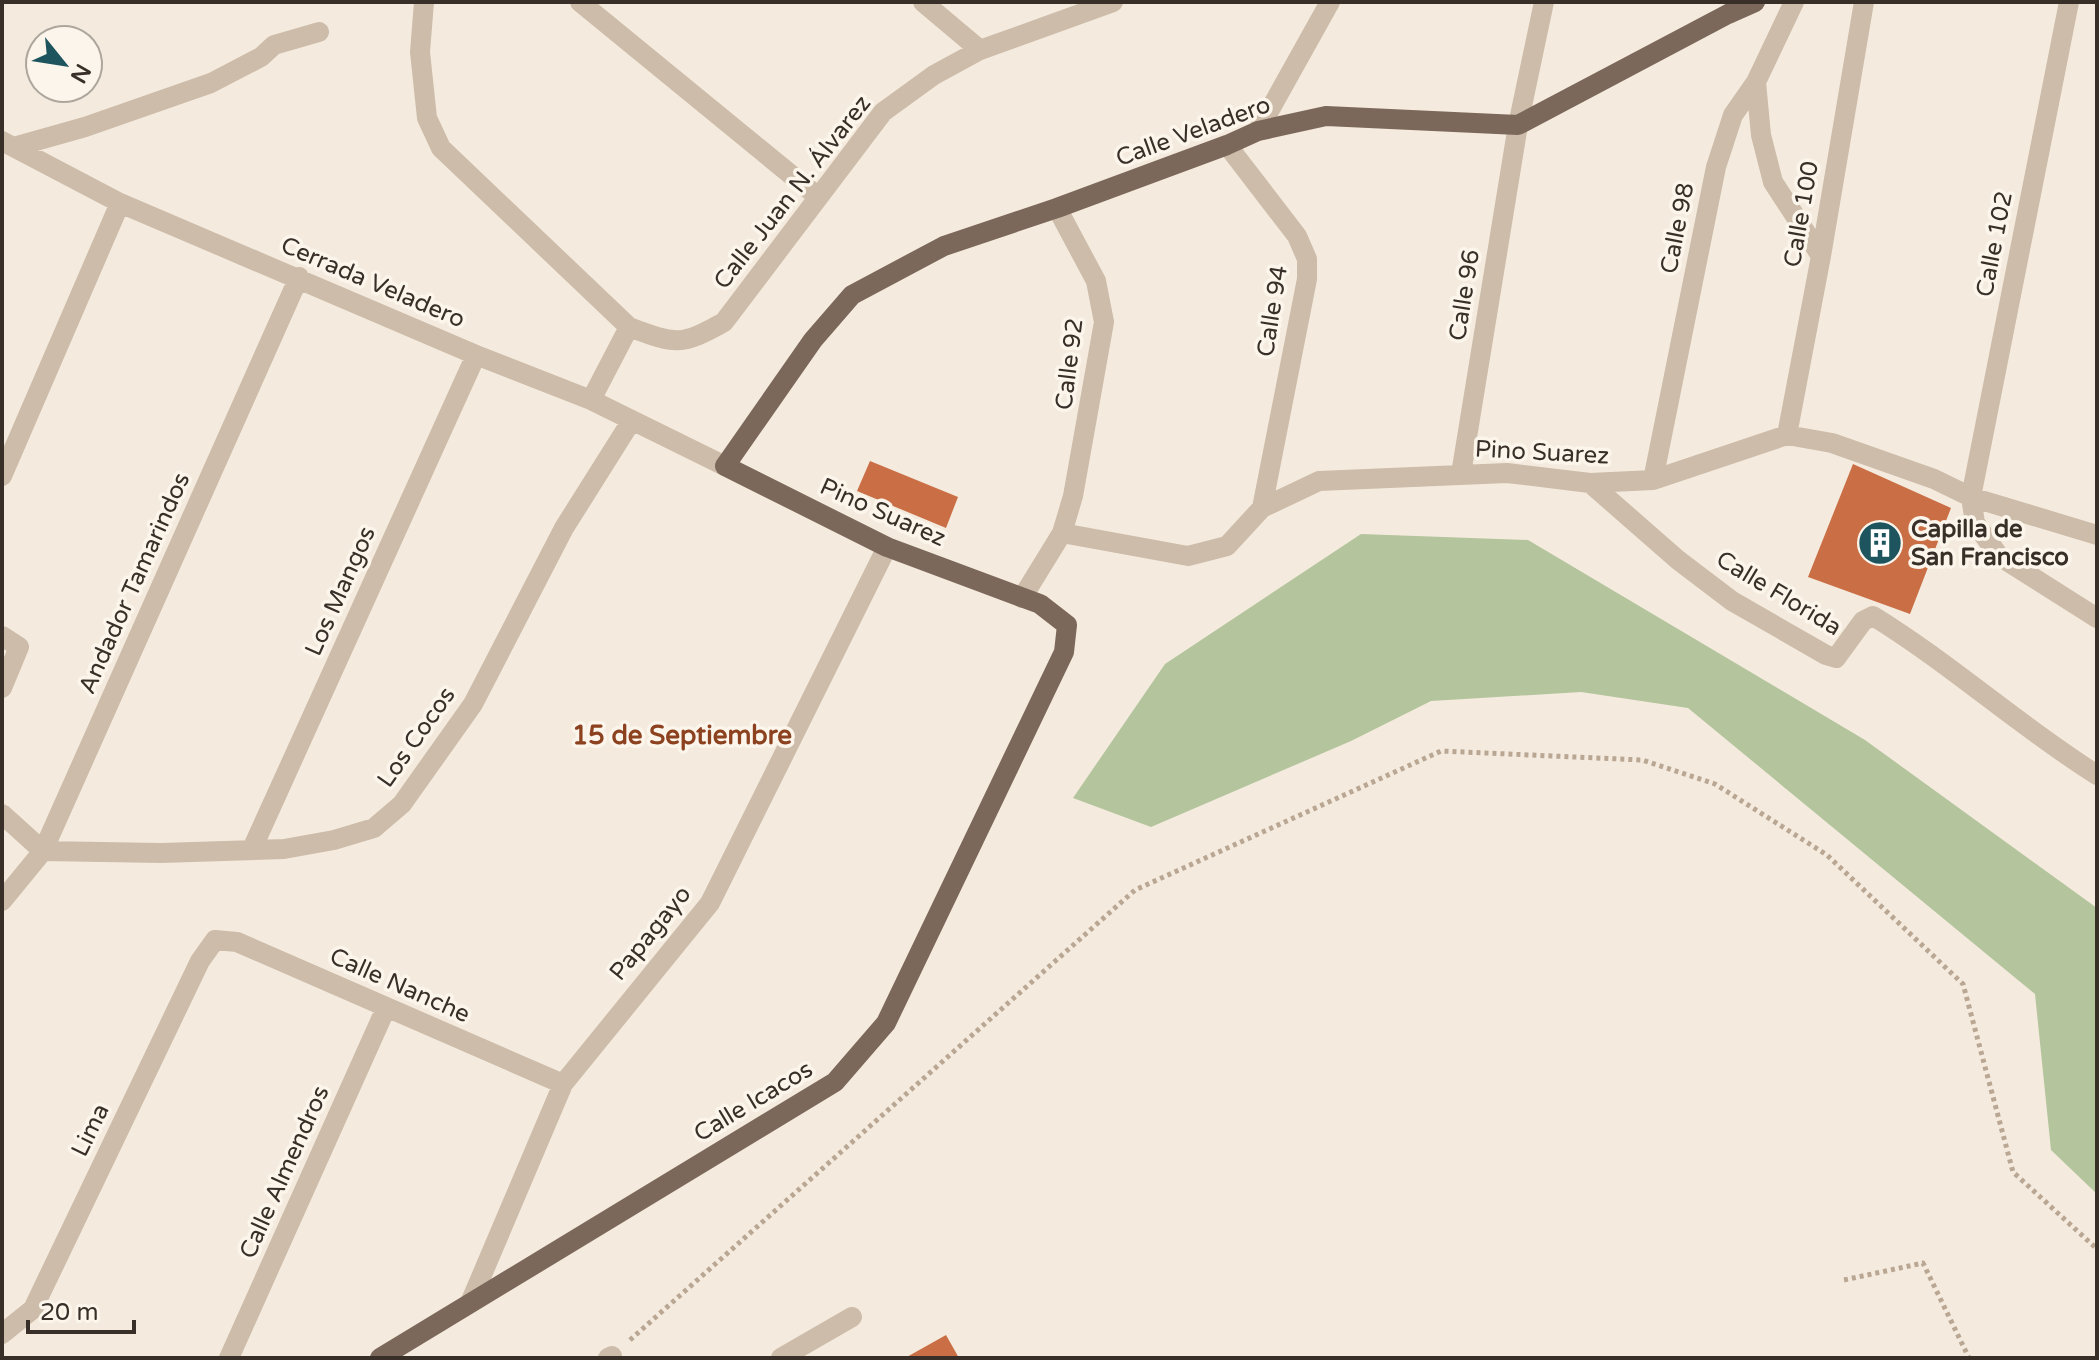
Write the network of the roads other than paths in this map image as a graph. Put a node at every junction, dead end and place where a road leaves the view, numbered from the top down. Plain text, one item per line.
1 (424, 2) edge
2 (580, 2) edge
3 (923, 2) edge
4 (1113, 2) edge
5 (1330, 2) edge
6 (1544, 2) edge
7 (1755, 2) edge
8 (1794, 2) edge
9 (1864, 2) edge
10 (2069, 2) edge
11 (319, 32) dead end
12 (980, 50) junction
13 (1756, 82) junction
14 (1518, 125) junction
15 (1258, 131) junction
16 (8, 144) edge
17 (1227, 145) junction
18 (817, 196) junction
19 (120, 203) junction
20 (1057, 208) junction
21 (1821, 256) junction
22 (299, 277) junction
23 (629, 327) junction
24 (476, 355) junction
25 (591, 400) junction
26 (637, 423) junction
27 (1787, 435) junction
28 (725, 466) junction
29 (1461, 474) junction
30 (2, 476) edge
31 (1653, 480) junction
32 (1590, 483) junction
33 (1971, 497) junction
34 (1262, 508) junction
35 (1062, 533) junction
36 (2097, 535) edge
37 (887, 547) junction
38 (1022, 598) junction
39 (2097, 618) edge
40 (1067, 625) joint
41 (2, 636) edge
42 (2, 688) edge
43 (2097, 775) edge
44 (2, 814) edge
45 (252, 849) junction
46 (43, 851) junction
47 (2, 901) edge
48 (215, 940) joint
49 (386, 1008) junction
50 (563, 1084) junction
51 (470, 1303) junction
52 (852, 1317) dead end
53 (2, 1334) edge
54 (229, 1358) edge
55 (380, 1358) edge
56 (781, 1358) edge

1 - 23 street
2 - 18 street
3 - 12 street
4 - 12 street, Calle Juan N. Álvarez
5 - 15 street
6 - 14 street, Calle 96
7 - 14 main road
8 - 13 street, Calle 98
9 - 21 street, Calle 100
10 - 33 street, Calle 102
11 - 16 street
12 - 18 street, Calle Juan N. Álvarez
13 - 21 street
13 - 31 street, Calle 98
14 - 15 main road, Calle Veladero
14 - 29 street, Calle 96
15 - 17 main road, Calle Veladero
16 - 19 street, Cerrada Veladero
17 - 20 main road, Calle Veladero
17 - 34 street, Calle 94
18 - 23 street, Calle Juan N. Álvarez
19 - 22 street, Cerrada Veladero
19 - 30 street
20 - 28 main road, Calle Veladero
20 - 35 street, Calle 92
21 - 27 street, Calle 100
22 - 24 street, Cerrada Veladero
22 - 46 street, Andador Tamarindos
23 - 25 street
24 - 25 street, Cerrada Veladero
24 - 45 street, Los Mangos
25 - 26 street, Cerrada Veladero
26 - 28 street, Cerrada Veladero
26 - 45 street, Los Cocos
27 - 31 street, Pino Suarez
27 - 33 street, Pino Suarez
28 - 37 main road, Pino Suarez
29 - 32 street, Pino Suarez
29 - 34 street, Pino Suarez
31 - 32 street, Pino Suarez
32 - 43 street, Calle Florida
33 - 36 street, Pino Suarez
33 - 39 street
34 - 35 street, Pino Suarez
35 - 38 street
37 - 38 main road, Pino Suarez
37 - 50 street, Papagayo
38 - 40 main road, Pino Suarez
40 - 51 main road, Calle Icacos
41 - 42 street
44 - 46 street
45 - 46 street, Los Cocos
46 - 47 street, Andador Tamarindos
48 - 49 street, Calle Nanche
48 - 53 street, Lima
49 - 50 street, Calle Nanche
49 - 54 street, Calle Almendros
50 - 51 street, Papagayo
51 - 55 main road, Calle Icacos
52 - 56 street

